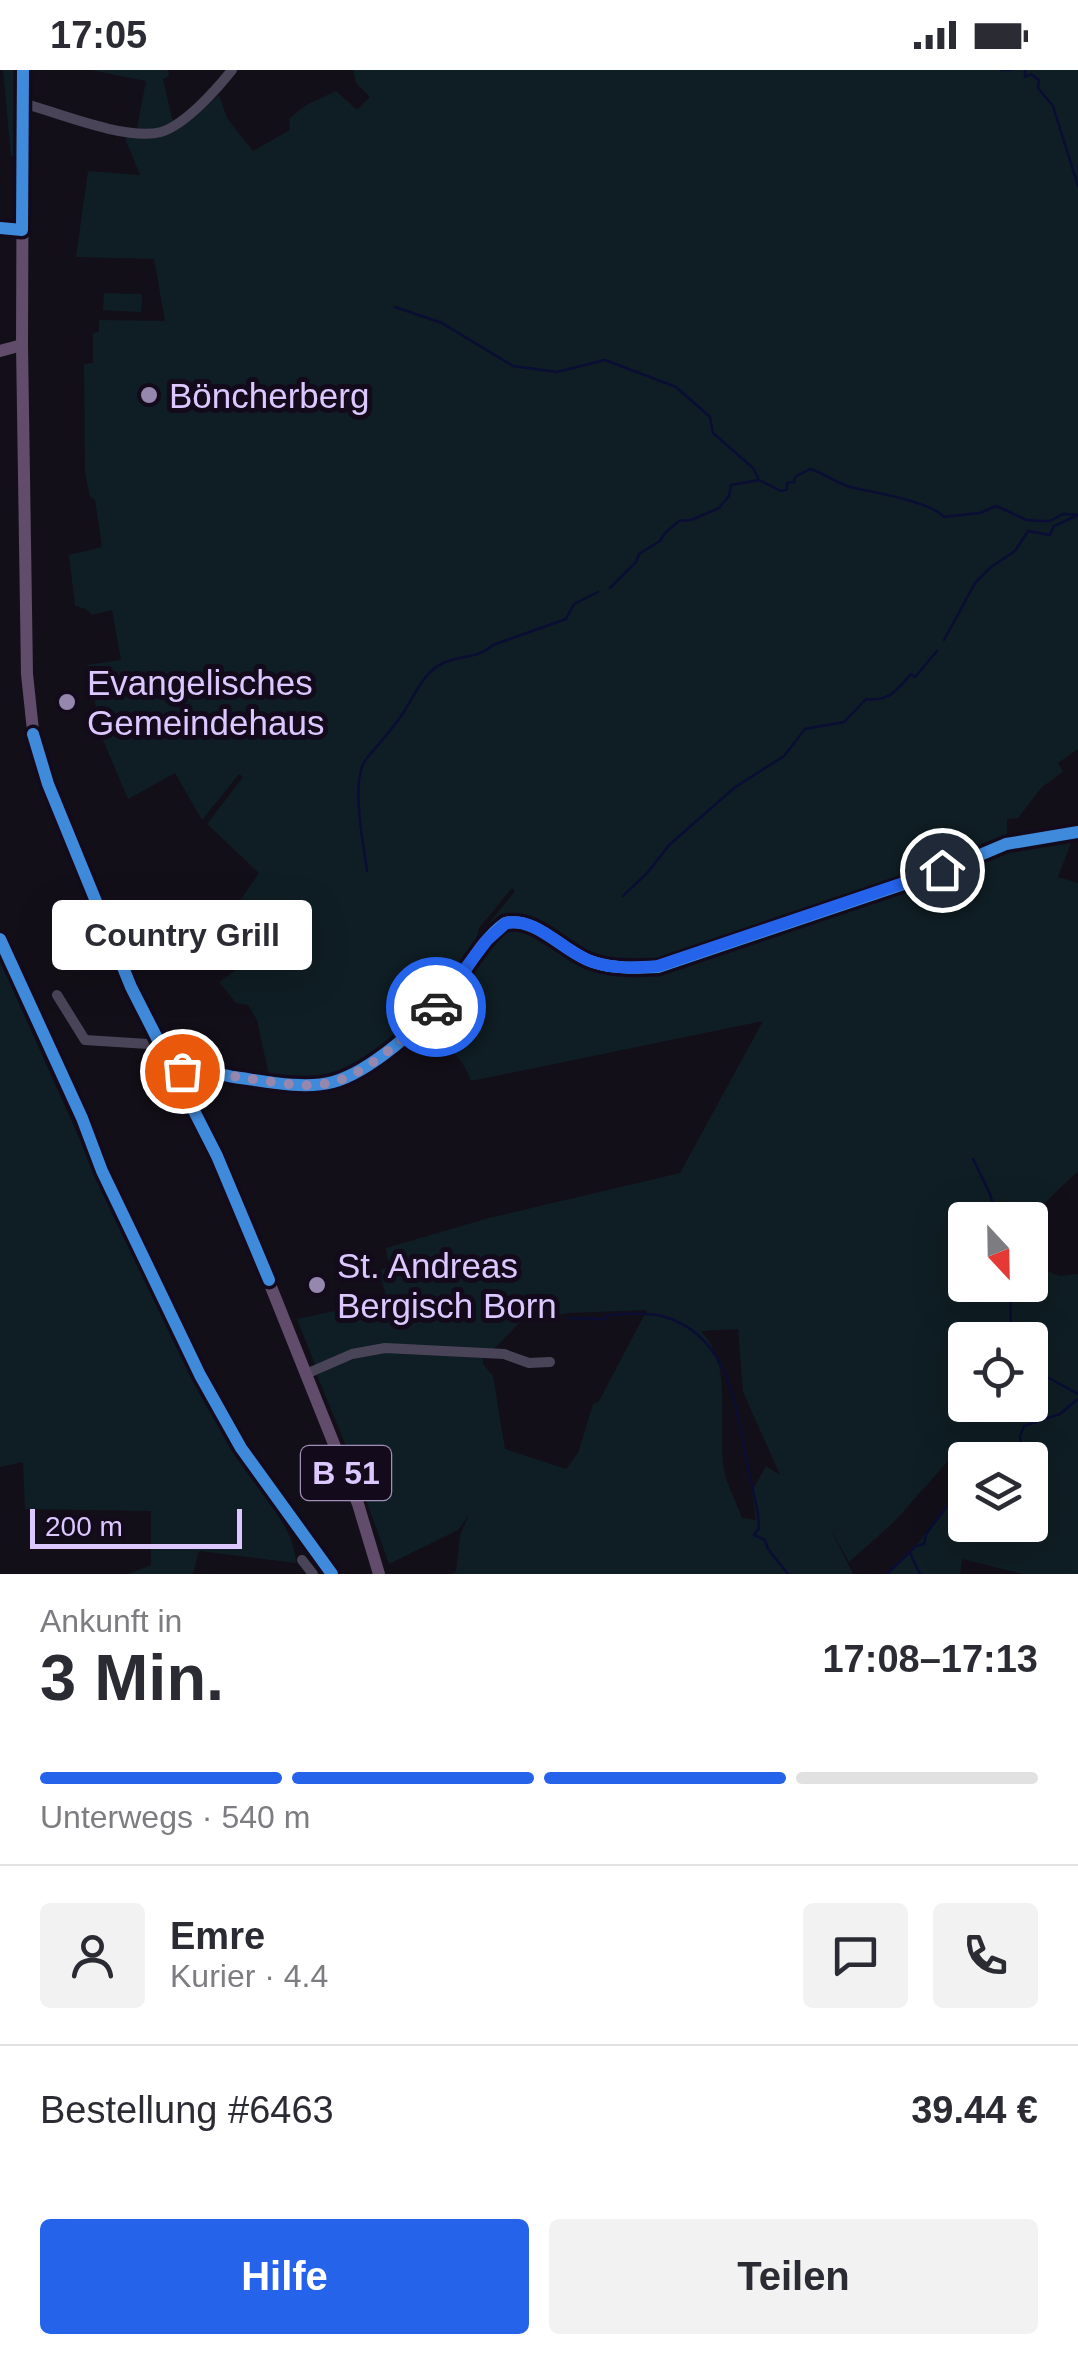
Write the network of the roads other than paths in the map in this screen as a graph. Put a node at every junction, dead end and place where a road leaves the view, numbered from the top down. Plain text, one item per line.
1 (23, 70) edge
2 (232, 70) edge
3 (22, 104) junction
4 (0, 228) edge
5 (22, 230) junction
6 (22, 344) junction
7 (0, 351) edge
8 (1078, 832) edge
9 (57, 995) dead end
10 (156, 1040) junction
11 (174, 1075) junction
12 (550, 1362) dead end
13 (306, 1374) junction
14 (302, 1560) dead end
15 (312, 1574) edge
16 (379, 1574) edge

1 - 3 main road, B 51
2 - 3 street
3 - 5 main road, B 51
4 - 5 street
5 - 6 main road, B 51
6 - 7 main road
6 - 10 main road, B 51
8 - 11 street
9 - 10 street
10 - 11 main road, B 51
11 - 13 main road, B 51
12 - 13 street
13 - 16 main road, B 51
14 - 15 street

